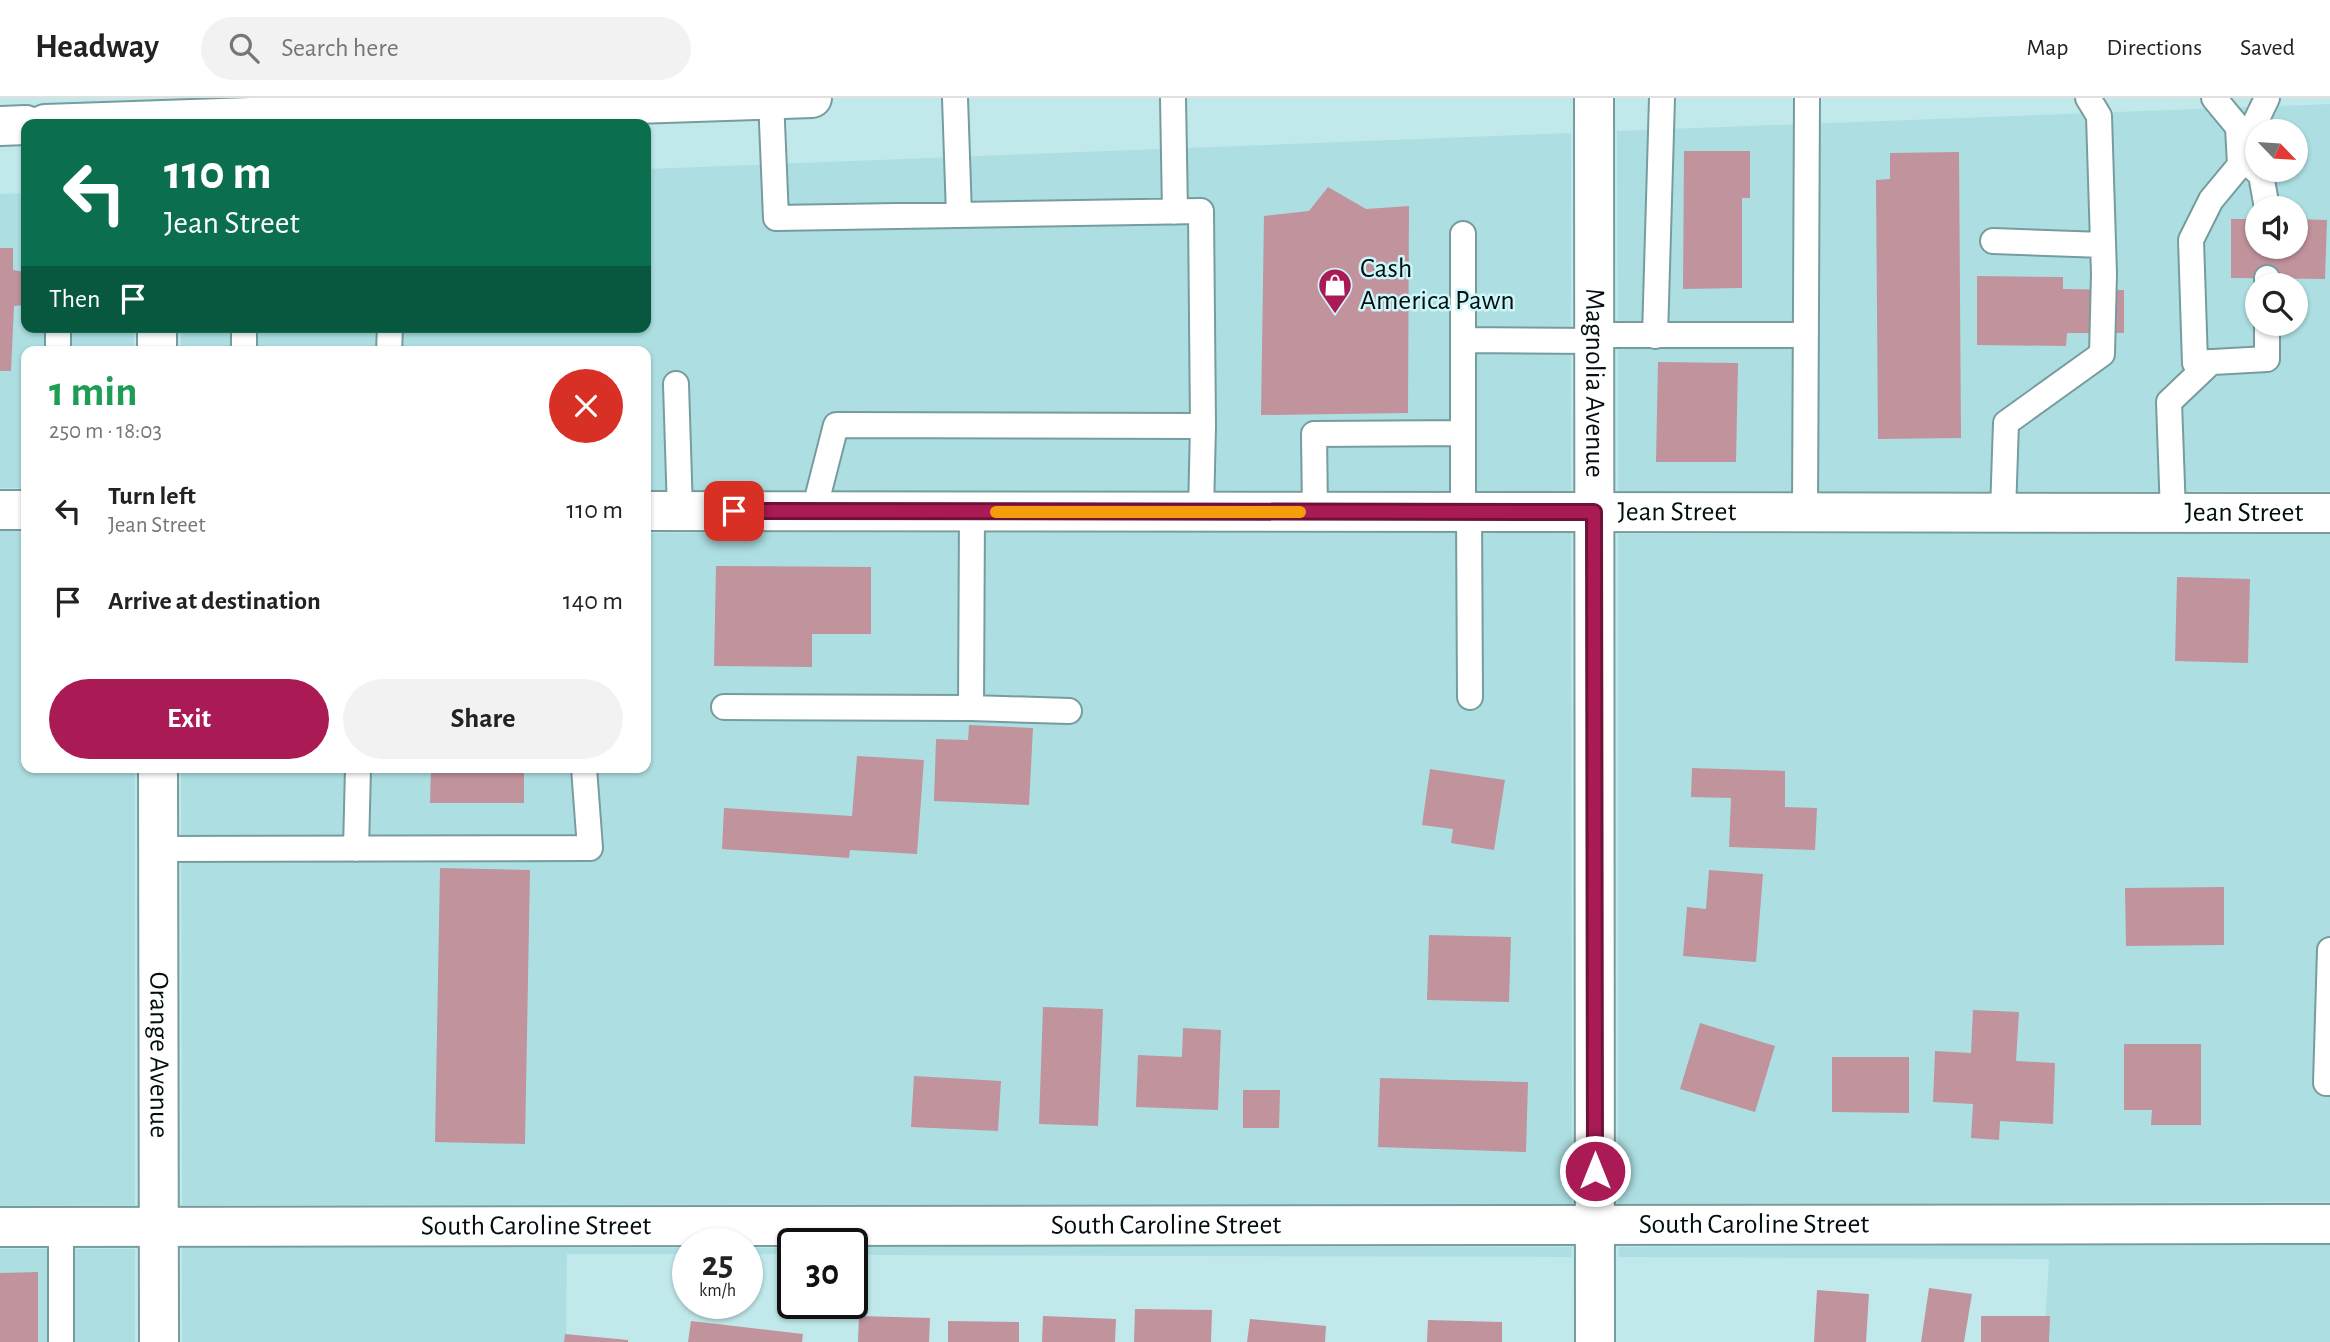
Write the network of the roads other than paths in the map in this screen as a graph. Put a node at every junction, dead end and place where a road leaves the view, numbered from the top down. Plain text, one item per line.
1 (811, 98) edge
2 (955, 98) edge
3 (1173, 98) edge
4 (1594, 98) edge
5 (1662, 98) edge
6 (1807, 98) edge
7 (2088, 98) edge
8 (2214, 98) edge
9 (2267, 98) edge
10 (771, 99) edge
11 (157, 114) edge
12 (101, 119) edge
13 (21, 125) edge
14 (0, 126) edge
15 (2265, 196) edge
16 (1175, 212) junction
17 (959, 215) junction
18 (1462, 234) dead end
19 (1993, 241) dead end
20 (2103, 246) junction
21 (1806, 335) junction
22 (1655, 336) junction
23 (2267, 336) edge
24 (1595, 338) junction
25 (1463, 340) junction
26 (2211, 362) junction
27 (676, 384) dead end
28 (1203, 426) junction
29 (1463, 433) junction
30 (0, 510) edge
31 (21, 510) edge
32 (663, 511) edge
33 (814, 511) junction
34 (972, 511) junction
35 (1201, 512) junction
36 (1315, 512) junction
37 (1466, 512) junction
38 (1594, 512) junction
39 (1805, 512) junction
40 (2003, 512) junction
41 (2173, 513) junction
42 (2330, 513) edge
43 (1470, 697) dead end
44 (724, 707) dead end
45 (971, 708) junction
46 (1069, 711) dead end
47 (158, 773) edge
48 (358, 773) edge
49 (584, 773) edge
50 (158, 849) junction
51 (356, 849) junction
52 (2330, 950) edge
53 (2330, 1083) edge
54 (2330, 1224) edge
55 (159, 1226) junction
56 (1595, 1226) junction
57 (0, 1227) edge
58 (61, 1227) junction
59 (61, 1342) edge
60 (159, 1342) edge
61 (1595, 1342) edge

1 - 10 street
2 - 17 lane
3 - 16 lane
4 - 24 street, Magnolia Avenue
5 - 22 lane
6 - 21 lane
7 - 20 lane
8 - 26 lane
9 - 15 lane
10 - 11 street
10 - 17 lane
11 - 12 street
13 - 14 street
16 - 17 lane
16 - 28 lane
18 - 25 lane
19 - 20 lane
20 - 40 lane
21 - 22 lane
21 - 39 lane
22 - 24 lane
23 - 26 lane
24 - 25 lane
24 - 38 street, Magnolia Avenue
25 - 29 lane
26 - 41 lane
27 - 32 lane
28 - 33 lane
28 - 35 lane
29 - 36 lane
29 - 37 lane
30 - 31 street
32 - 33 street, Jean Street
33 - 34 street, Jean Street
34 - 35 street, Jean Street
34 - 45 lane
35 - 36 street, Jean Street
36 - 37 street, Jean Street
37 - 38 street, Jean Street
37 - 43 lane
38 - 39 street, Jean Street
38 - 56 street, Magnolia Avenue
39 - 40 street, Jean Street
40 - 41 street, Jean Street
41 - 42 street, Jean Street
44 - 45 lane
45 - 46 lane
47 - 50 street, Orange Avenue
48 - 51 lane
49 - 51 lane
50 - 51 lane
50 - 55 street, Orange Avenue
52 - 53 lane
54 - 56 street, South Caroline Street
55 - 56 street, South Caroline Street
55 - 58 street, South Caroline Street
55 - 60 street, Orange Avenue
56 - 61 street, Magnolia Avenue
57 - 58 street, South Caroline Street
58 - 59 lane

